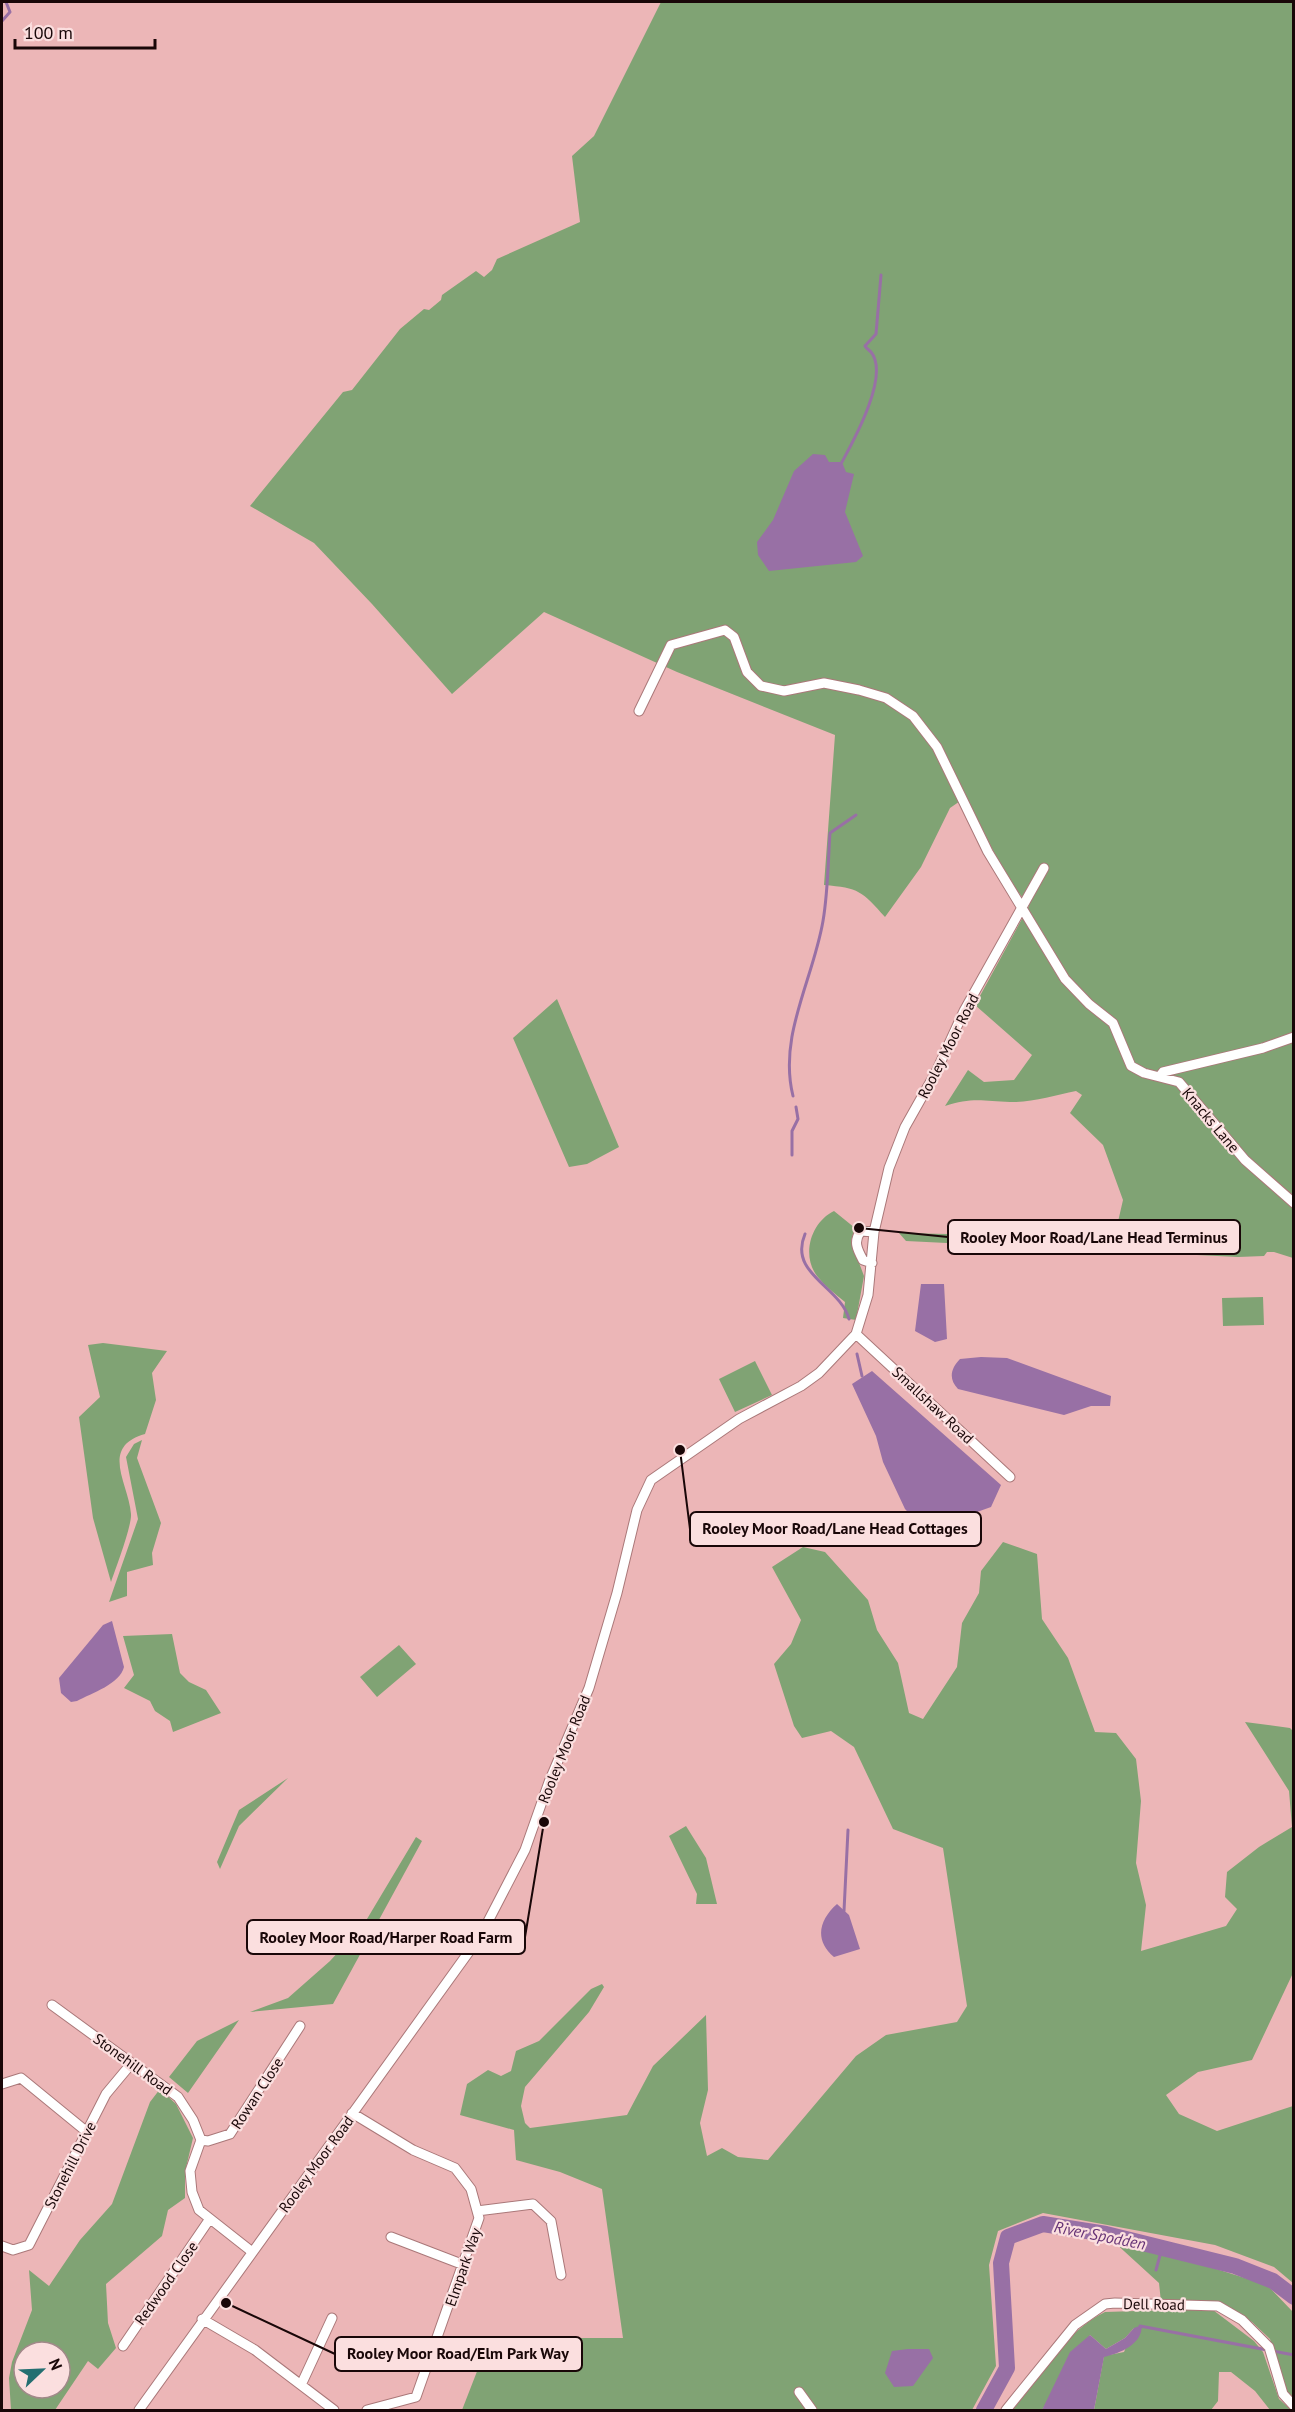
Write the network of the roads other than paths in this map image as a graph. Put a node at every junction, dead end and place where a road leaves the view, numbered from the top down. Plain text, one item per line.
1 (639, 711) dead end
2 (1044, 868) dead end
3 (1023, 906) junction
4 (1293, 1037) edge
5 (1160, 1076) junction
6 (1293, 1203) edge
7 (874, 1232) junction
8 (872, 1263) junction
9 (856, 1334) junction
10 (1010, 1476) dead end
11 (52, 2004) dead end
12 (300, 2026) dead end
13 (131, 2064) junction
14 (2, 2084) edge
15 (352, 2114) junction
16 (87, 2132) junction
17 (201, 2140) junction
18 (477, 2211) junction
19 (210, 2220) junction
20 (391, 2237) dead end
21 (2, 2246) edge
22 (251, 2251) junction
23 (464, 2265) junction
24 (561, 2275) dead end
25 (332, 2318) dead end
26 (202, 2319) junction
27 (123, 2346) dead end
28 (301, 2385) junction
29 (799, 2392) dead end
30 (1293, 2406) edge
31 (139, 2410) edge
32 (334, 2410) edge
33 (367, 2410) edge
34 (812, 2410) edge
35 (1006, 2410) edge

1 - 3 street, Knacks Lane
2 - 3 street, Rooley Moor Road
3 - 5 street, Knacks Lane
3 - 7 street, Rooley Moor Road
4 - 5 street
5 - 6 street, Knacks Lane
7 - 8 street, Rooley Moor Road
7 - 8 street
8 - 9 street, Rooley Moor Road
9 - 10 street, Smallshaw Road
9 - 15 street, Rooley Moor Road
11 - 13 street, Stonehill Road
12 - 17 street, Rowan Close
13 - 16 street, Stonehill Drive
13 - 17 street, Stonehill Road
14 - 16 street
15 - 18 street, Elmpark Way
15 - 22 street, Rooley Moor Road
16 - 21 street, Stonehill Drive
17 - 19 street
18 - 23 street, Elmpark Way
18 - 24 street
19 - 22 street
19 - 27 street, Redwood Close
20 - 23 street
22 - 26 street, Rooley Moor Road
23 - 33 street, Elmpark Way
25 - 28 street
26 - 28 street
26 - 31 street, Rooley Moor Road
28 - 32 street
29 - 34 street
30 - 35 street, Dell Road

